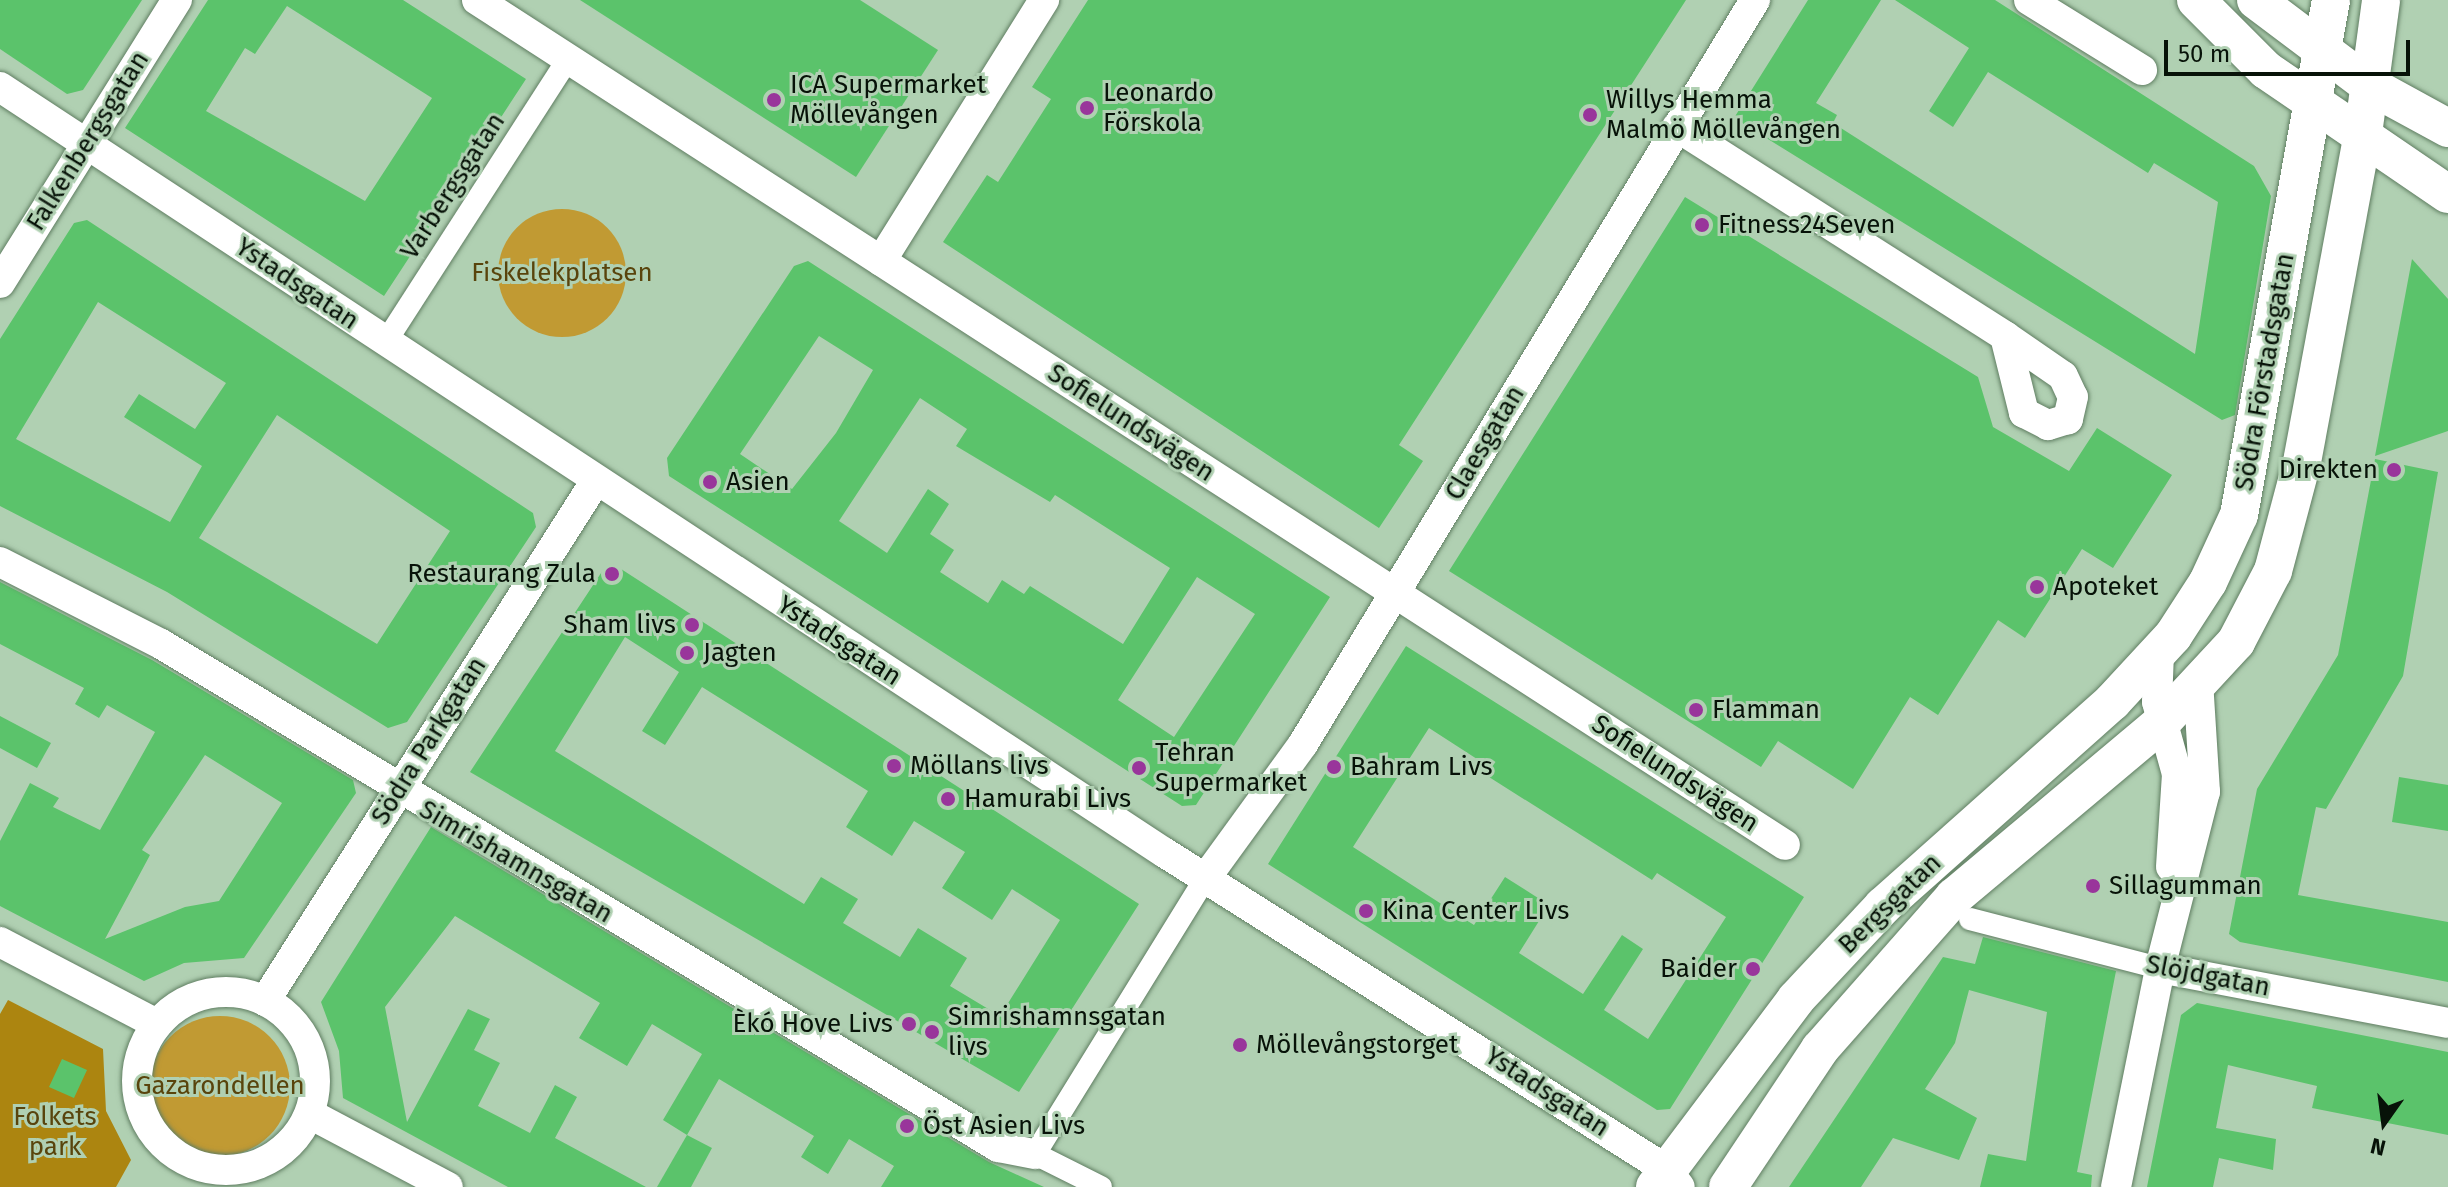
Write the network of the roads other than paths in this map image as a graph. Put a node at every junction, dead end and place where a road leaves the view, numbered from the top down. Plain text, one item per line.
1 (177, 0) edge
2 (477, 0) edge
3 (1044, 0) edge
4 (1755, 0) edge
5 (2029, 0) edge
6 (2196, 0) edge
7 (2256, 0) edge
8 (2331, 0) edge
9 (2381, 0) edge
10 (2322, 53) junction
11 (568, 59) junction
12 (2142, 70) dead end
13 (2369, 85) junction
14 (0, 87) edge
15 (2312, 104) junction
16 (1677, 127) junction
17 (2448, 128) edge
18 (2363, 134) junction
19 (86, 145) junction
20 (2448, 194) edge
21 (881, 261) junction
22 (0, 283) edge
23 (2005, 336) dead end
24 (385, 343) junction
25 (595, 482) junction
26 (0, 562) edge
27 (1395, 593) junction
28 (2159, 653) junction
29 (2198, 682) junction
30 (2160, 724) junction
31 (396, 791) junction
32 (1785, 845) dead end
33 (1205, 879) junction
34 (1970, 919) dead end
35 (0, 942) edge
36 (2160, 968) junction
37 (265, 1001) junction
38 (2448, 1023) edge
39 (157, 1024) junction
40 (310, 1114) junction
41 (1035, 1154) junction
42 (1667, 1181) edge
43 (448, 1187) edge
44 (1101, 1187) edge
45 (1728, 1187) edge
46 (2116, 1187) edge

1 - 19 street, Falkenbergsgatan
2 - 11 street, Sofielundsvägen
3 - 21 street
4 - 16 street, Claesgatan
5 - 12 street
6 - 15 street
7 - 10 street
8 - 10 street, Södra Förstadsgatan
9 - 13 street, Södra Förstadsgatan
10 - 13 street
10 - 15 street, Södra Förstadsgatan
11 - 21 street, Sofielundsvägen
11 - 24 street, Varbergsgatan
13 - 17 street
13 - 18 street, Södra Förstadsgatan
14 - 19 street, Ystadsgatan
15 - 18 street
15 - 28 street, Södra Förstadsgatan
16 - 23 street
16 - 27 street, Claesgatan
18 - 20 street
18 - 29 street, Södra Förstadsgatan
19 - 22 street, Falkenbergsgatan
19 - 24 street, Ystadsgatan
21 - 27 street, Sofielundsvägen
24 - 25 street, Ystadsgatan
25 - 31 street, Södra Parkgatan
25 - 33 street, Ystadsgatan
26 - 31 street, Simrishamnsgatan
27 - 32 street, Sofielundsvägen
27 - 33 street, Claesgatan
28 - 30 street
28 - 42 street, Bergsgatan
29 - 30 street, Södra Förstadsgatan
29 - 36 street
30 - 36 street
30 - 45 street, Bergsgatan
31 - 37 street, Södra Parkgatan
31 - 41 street, Simrishamnsgatan
33 - 41 street
33 - 42 street, Ystadsgatan
34 - 36 street, Slöjdgatan
35 - 39 street
36 - 38 street, Slöjdgatan
36 - 46 street
37 - 39 street
37 - 40 street
39 - 40 street
40 - 43 street
41 - 44 street

